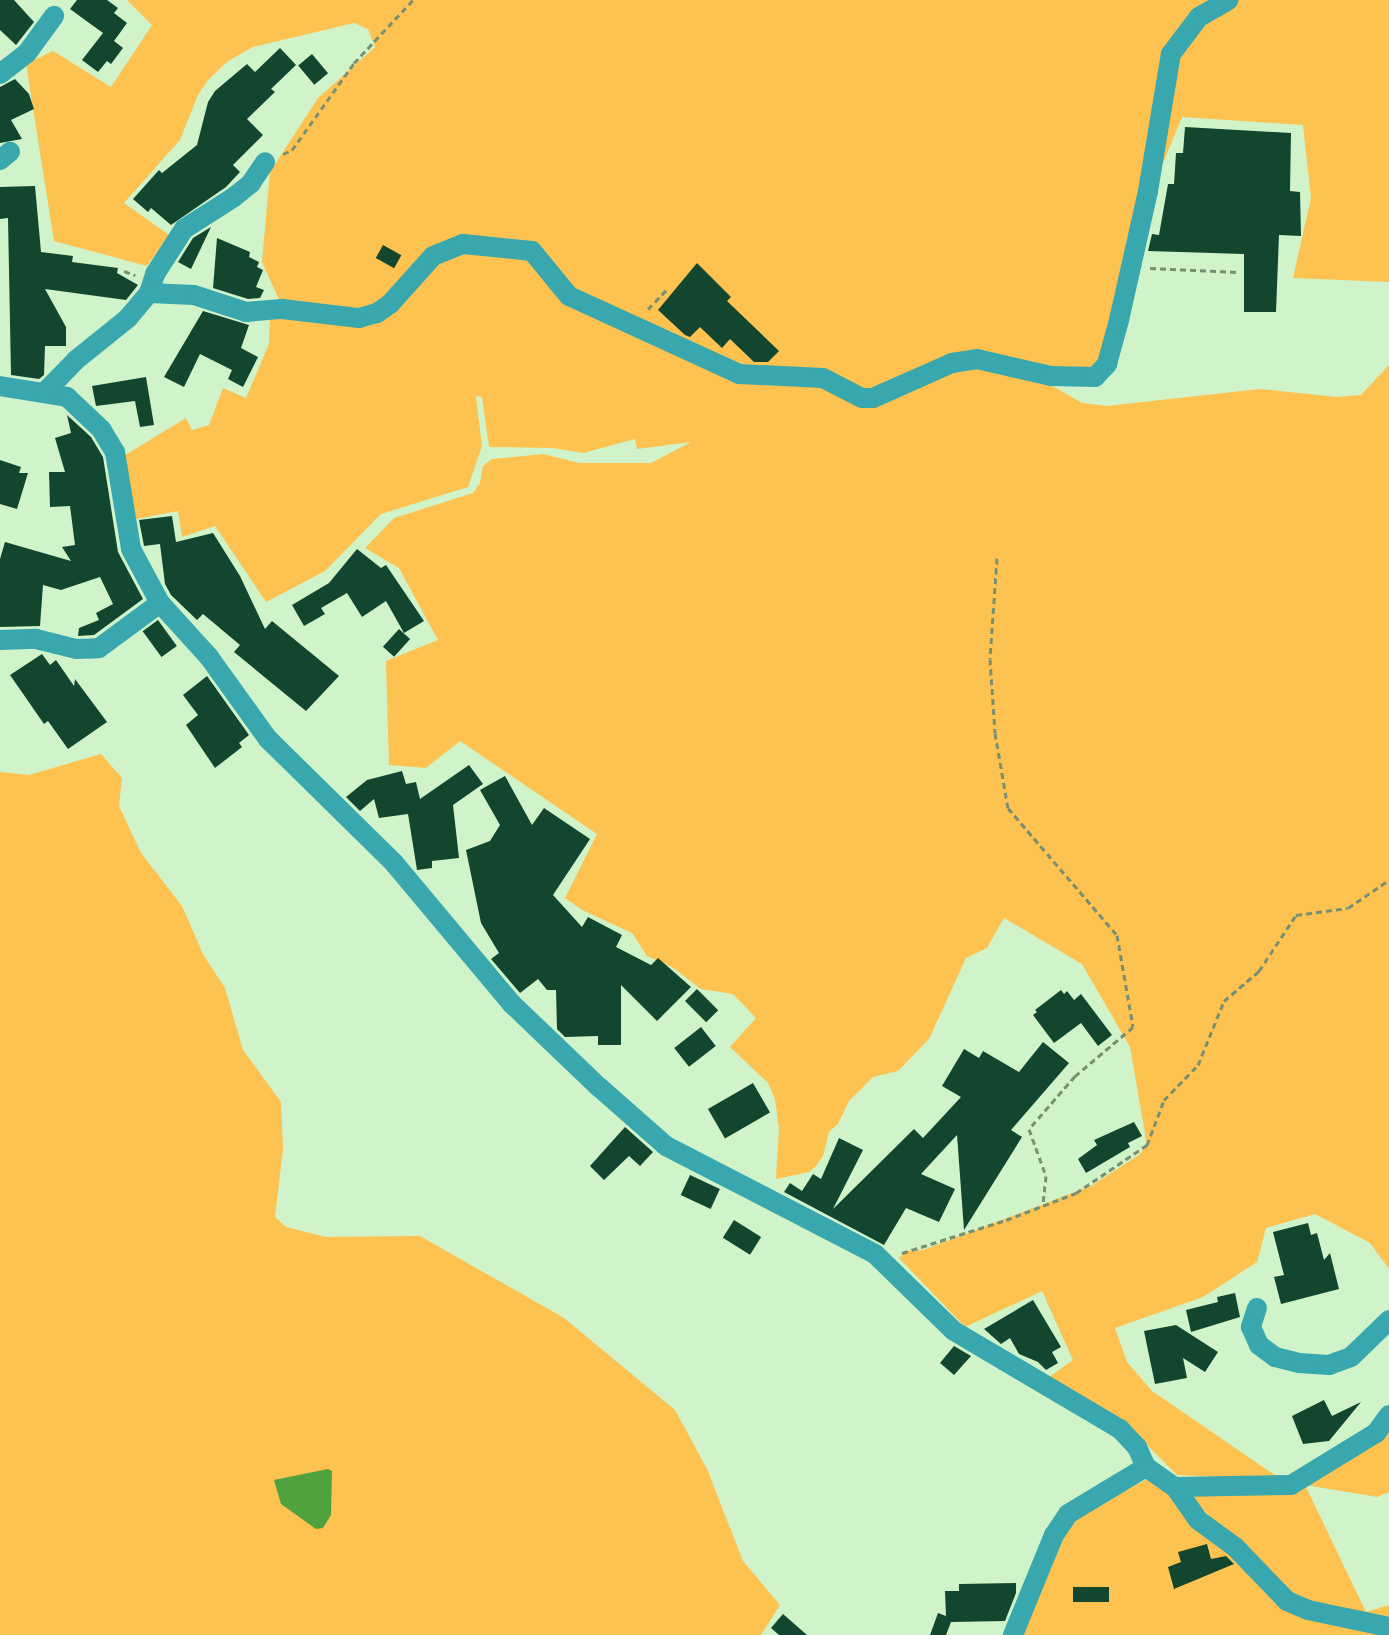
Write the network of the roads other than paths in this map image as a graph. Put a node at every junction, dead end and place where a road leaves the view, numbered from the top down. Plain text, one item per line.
1 (1228, 0) edge
2 (54, 16) dead end
3 (2, 66) edge
4 (265, 162) road end
5 (149, 293) junction
6 (0, 386) edge
7 (46, 391) junction
8 (160, 603) junction
9 (0, 640) edge
10 (1257, 1308) dead end
11 (1389, 1320) edge
12 (1389, 1415) edge
13 (1146, 1467) junction
14 (1175, 1487) junction
15 (1389, 1627) edge
16 (1013, 1635) edge

1 - 5 street
2 - 3 street
4 - 5 street
5 - 7 street
6 - 7 street
7 - 8 street
8 - 9 street
8 - 13 street
10 - 11 street
12 - 14 street
13 - 14 street
13 - 16 street
14 - 15 street

